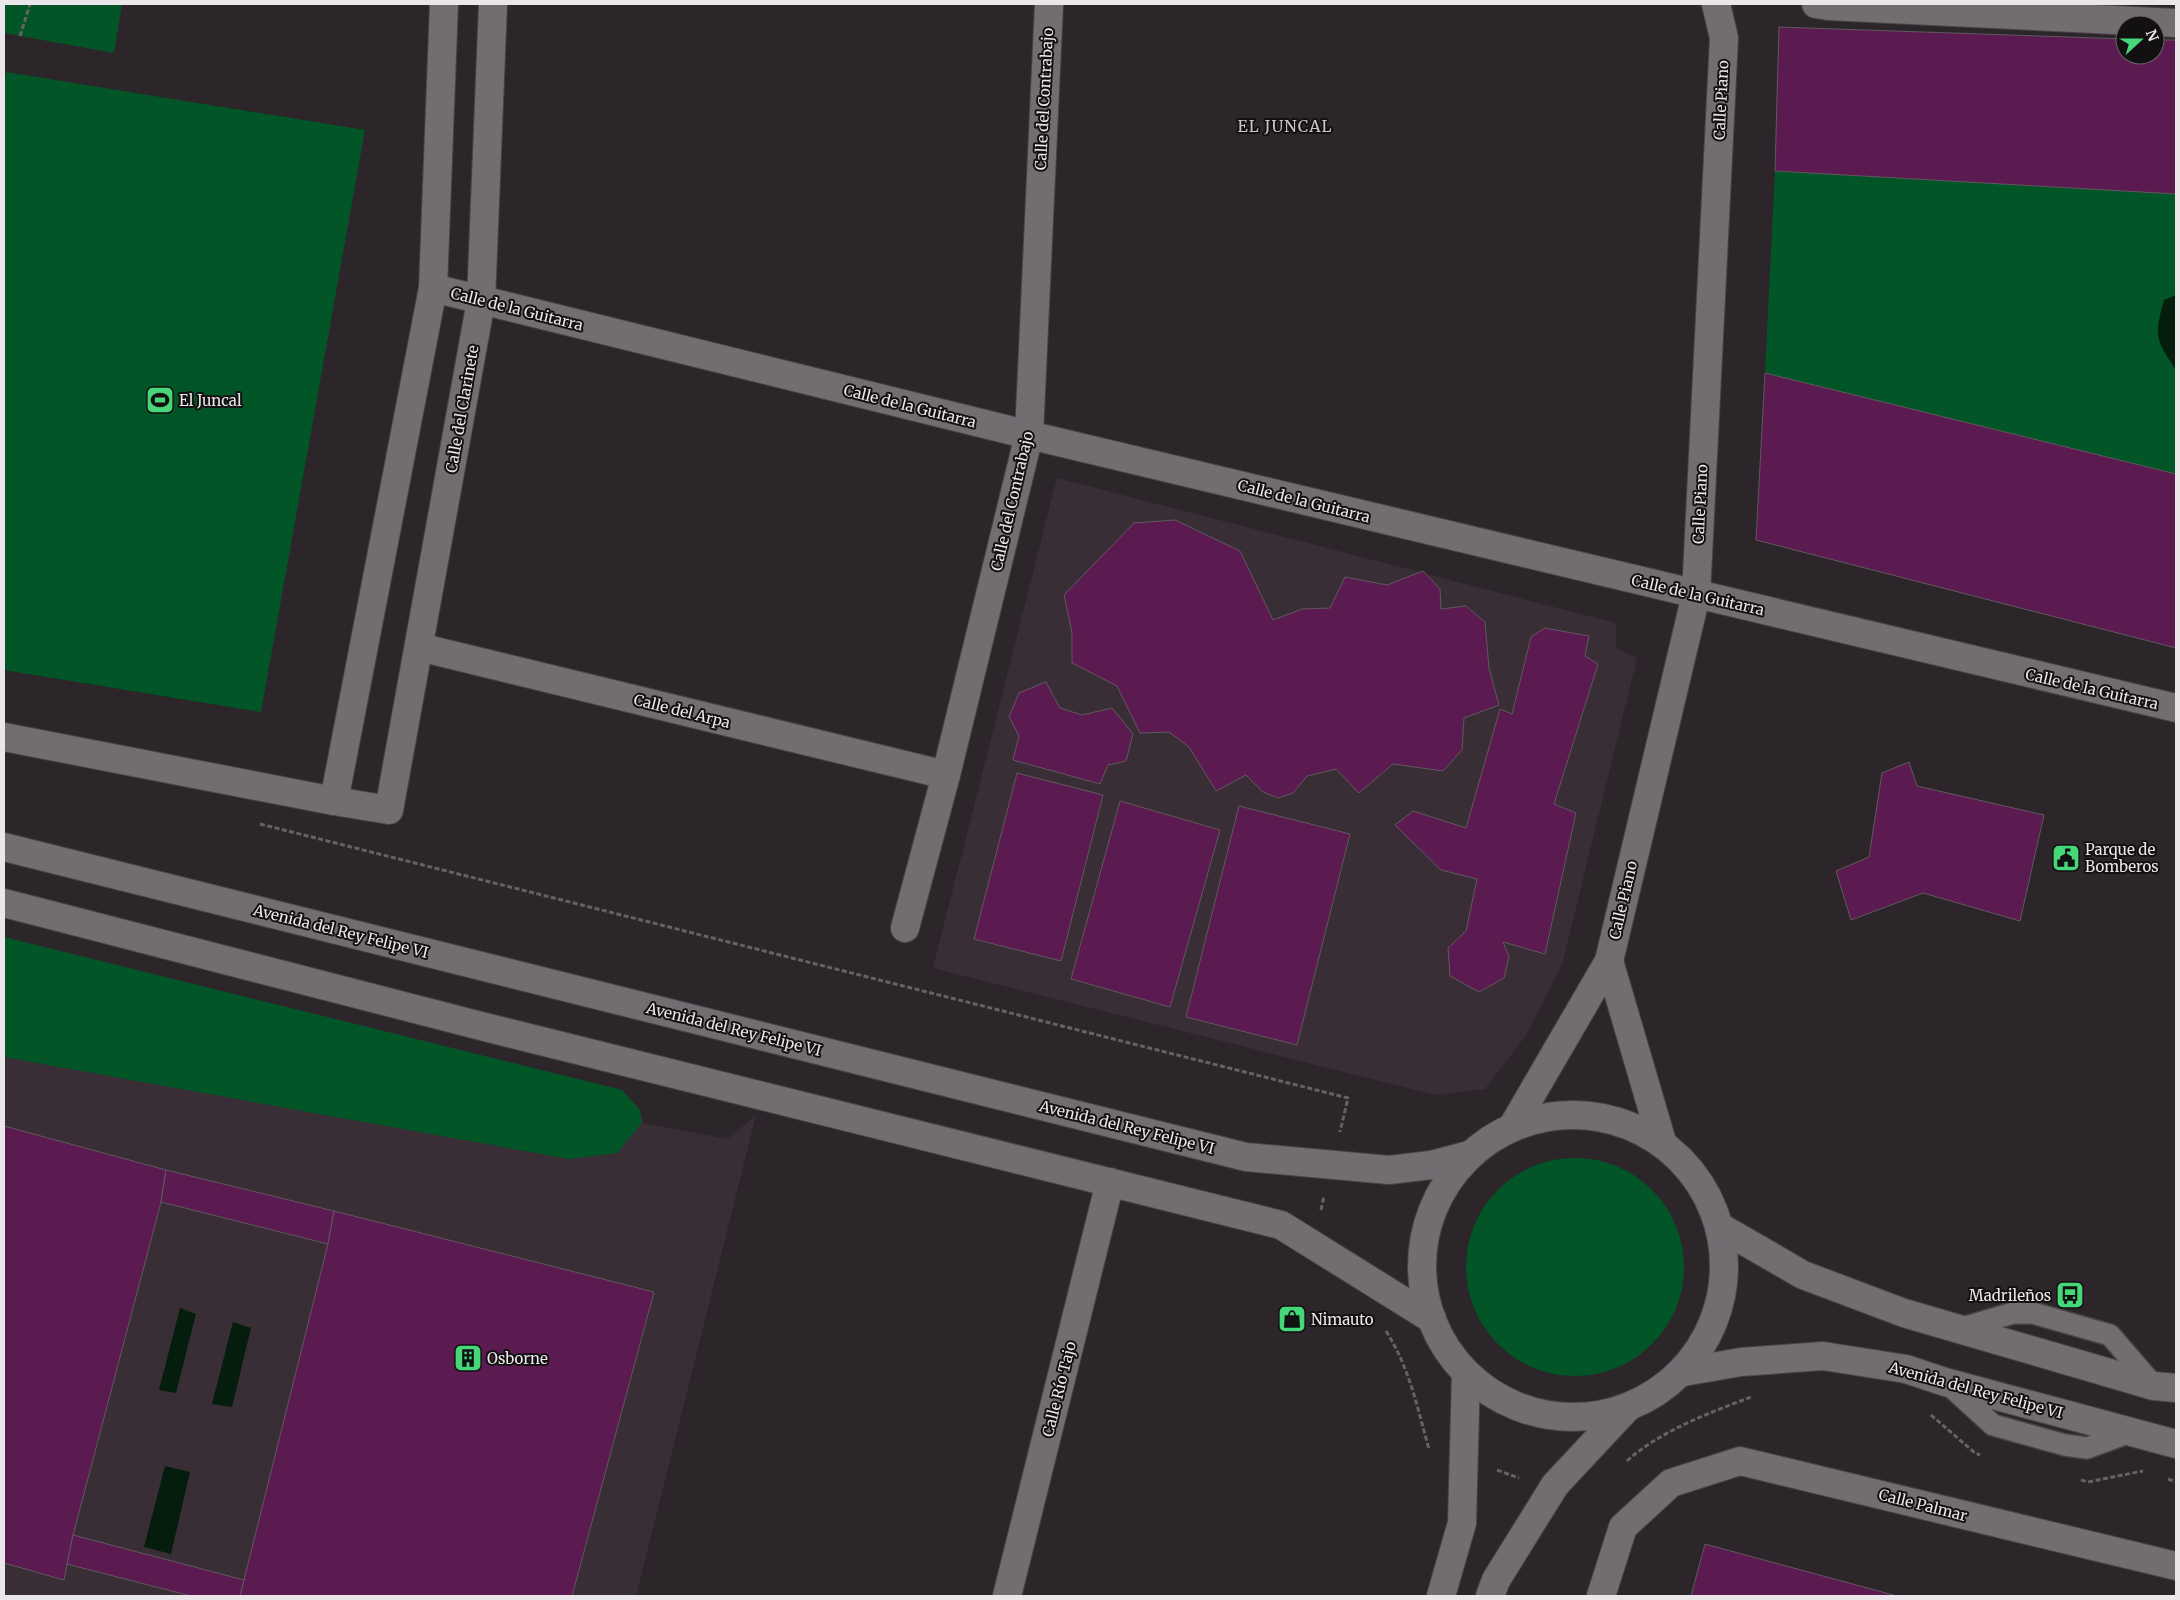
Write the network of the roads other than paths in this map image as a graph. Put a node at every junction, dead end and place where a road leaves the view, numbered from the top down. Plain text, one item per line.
1 (444, 4) edge
2 (493, 4) edge
3 (1049, 4) edge
4 (1716, 4) edge
5 (1737, 4) edge
6 (1816, 4) edge
7 (2176, 22) edge
8 (1724, 38) junction
9 (433, 288) junction
10 (481, 301) junction
11 (1029, 435) junction
12 (1696, 595) junction
13 (419, 647) junction
14 (2176, 708) edge
15 (4, 737) edge
16 (946, 775) junction
17 (334, 802) junction
18 (4, 847) edge
19 (4, 903) edge
20 (905, 928) dead end
21 (1609, 961) junction
22 (1513, 1126) junction
23 (1662, 1142) junction
24 (1469, 1155) junction
25 (1110, 1182) junction
26 (1720, 1227) junction
27 (1432, 1318) junction
28 (1959, 1329) junction
29 (1683, 1372) junction
30 (1466, 1373) junction
31 (2165, 1387) edge
32 (1627, 1408) junction
33 (2176, 1444) edge
34 (2176, 1566) edge
35 (1007, 1596) edge
36 (1441, 1596) edge
37 (1490, 1596) edge
38 (1601, 1596) edge

1 - 9 street
2 - 10 street, Calle del Clarinete
3 - 11 street, Calle del Contrabajo
4 - 8 street, Calle Piano
5 - 8 street, Calle Piano
6 - 7 street
8 - 12 street, Calle Piano
9 - 10 street, Calle de la Guitarra
9 - 17 street
10 - 11 street, Calle de la Guitarra
10 - 13 street, Calle del Clarinete
11 - 12 street, Calle de la Guitarra
11 - 16 street, Calle del Contrabajo
12 - 14 street, Calle de la Guitarra
12 - 21 street, Calle Piano
13 - 16 street, Calle del Arpa
13 - 17 street, Calle del Clarinete
15 - 17 street
16 - 20 street, Calle del Contrabajo
18 - 24 street, Avenida del Rey Felipe VI
19 - 25 street
21 - 22 street
21 - 23 street
22 - 23 street
22 - 24 street
23 - 26 street
24 - 27 street
25 - 27 street
25 - 35 street, Calle Río Tajo
26 - 28 street
26 - 29 street
27 - 30 street
28 - 31 street
28 - 31 lane
29 - 32 street
29 - 33 street, Avenida del Rey Felipe VI
30 - 32 street
30 - 36 street
32 - 37 street
34 - 38 street, Calle Palmar

